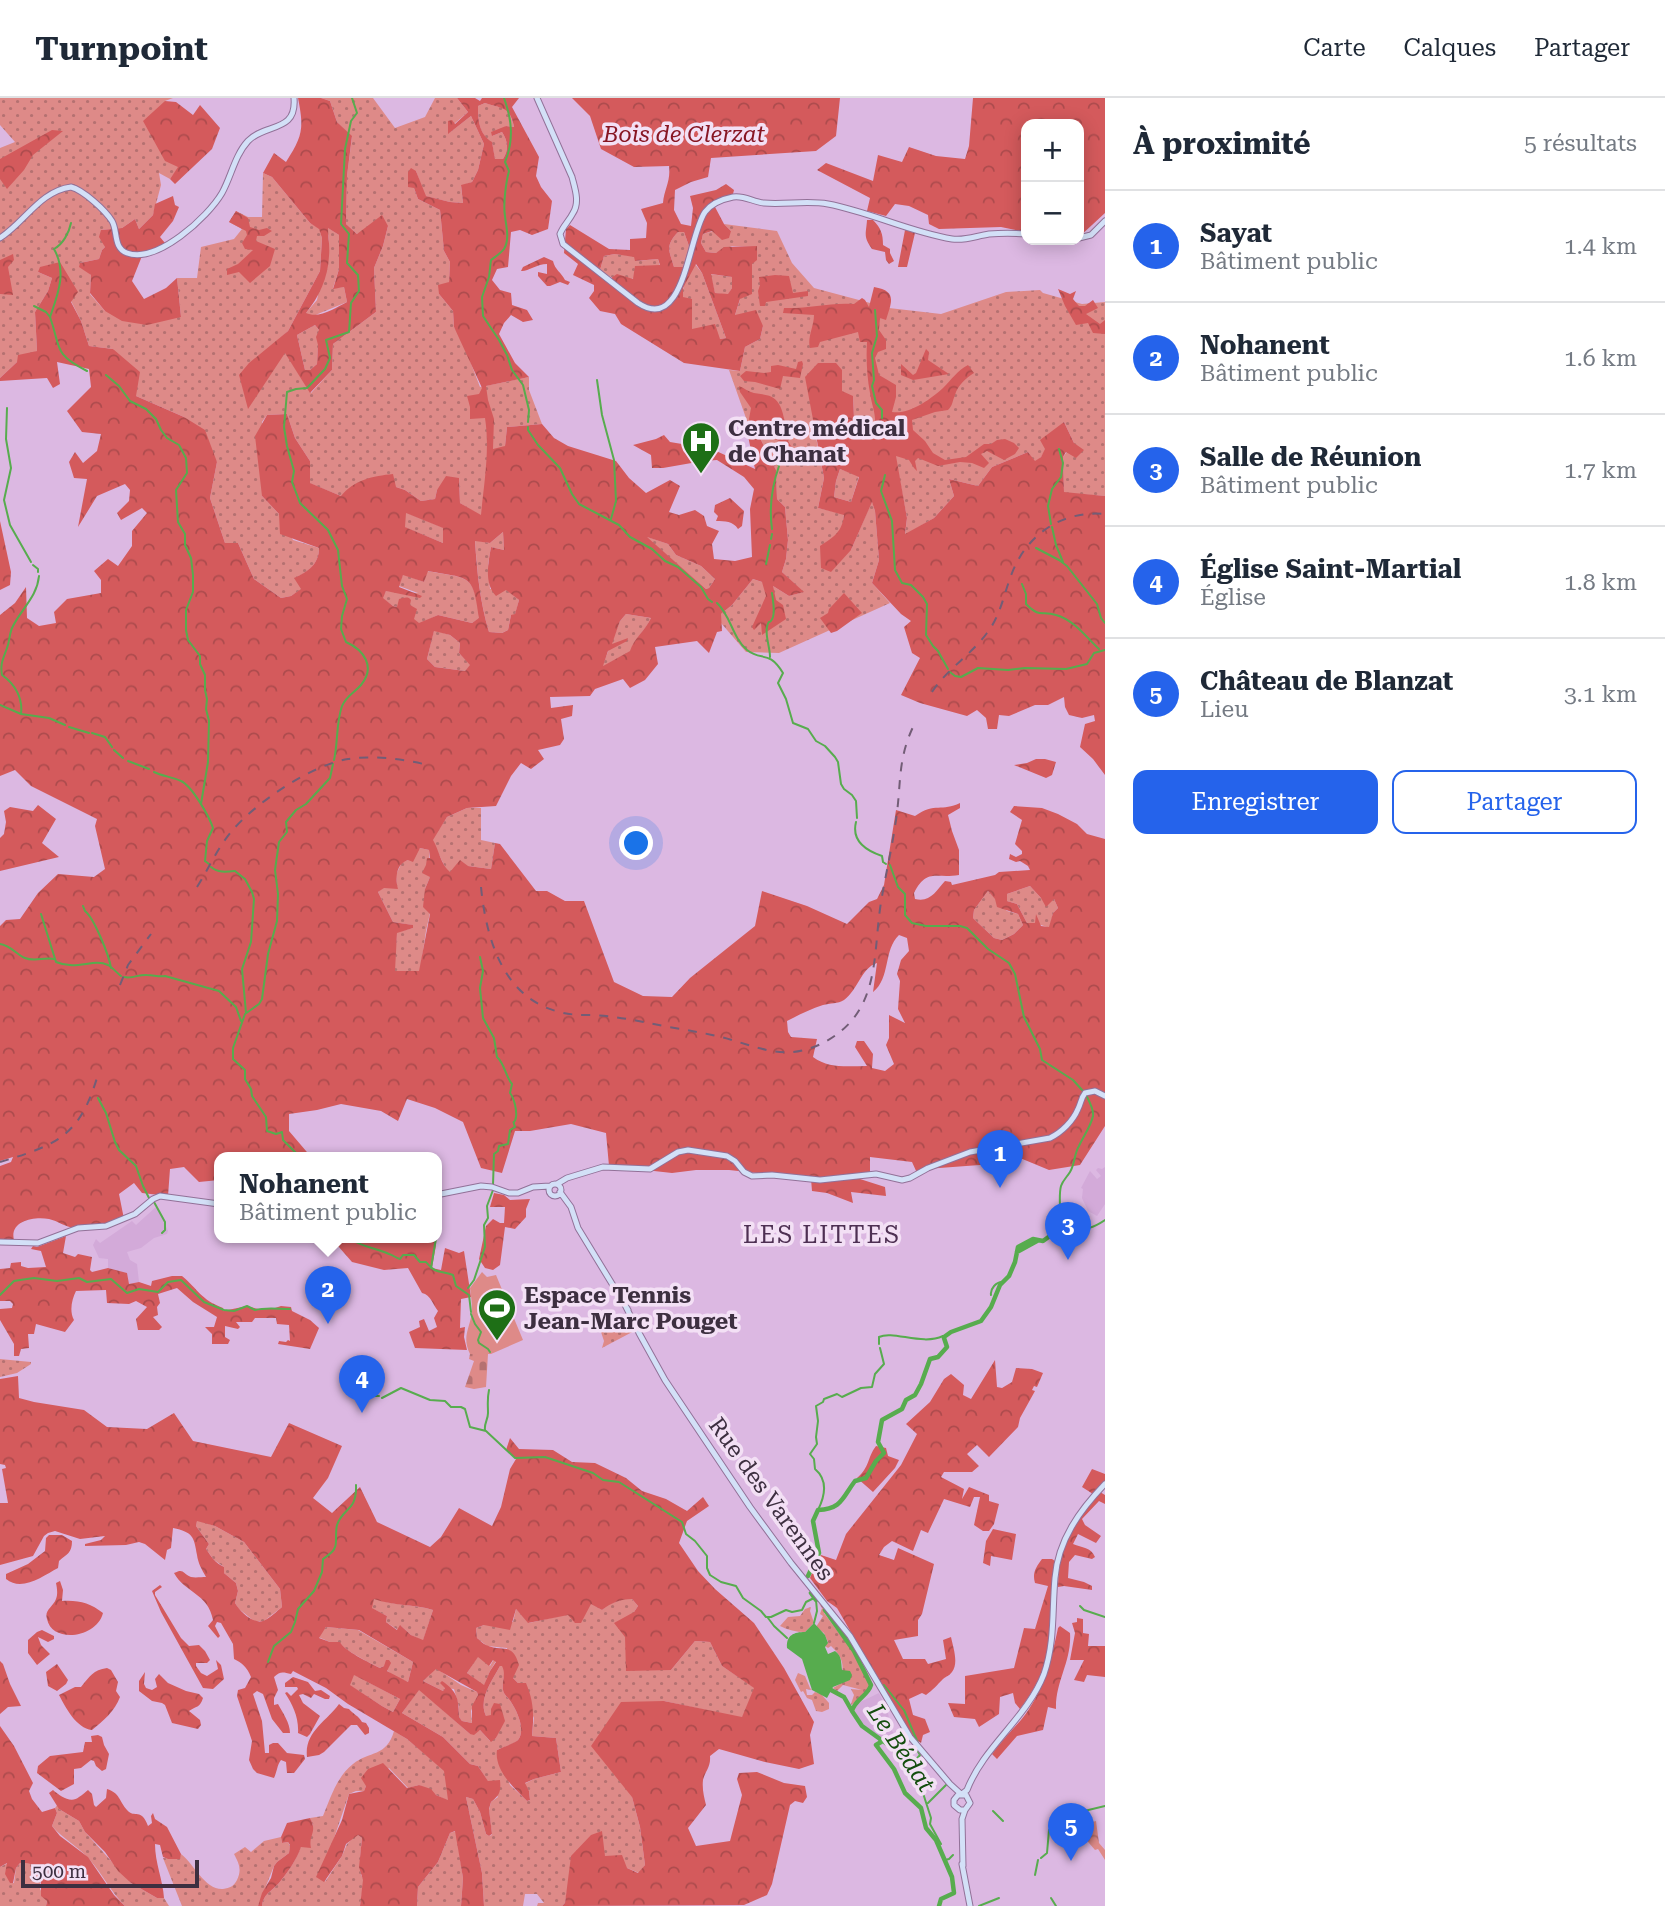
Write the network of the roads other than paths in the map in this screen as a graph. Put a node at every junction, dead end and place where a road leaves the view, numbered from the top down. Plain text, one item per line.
1 (294, 98) edge
2 (537, 98) edge
3 (1105, 221) edge
4 (1021, 233) edge
5 (1084, 237) edge
6 (0, 238) edge
7 (1105, 1096) edge
8 (556, 1189) junction
9 (442, 1194) edge
10 (214, 1203) edge
11 (0, 1242) edge
12 (1105, 1484) edge
13 (961, 1796) junction
14 (961, 1809) junction
15 (970, 1906) edge

1 - 6 main road
2 - 4 main road
3 - 5 main road
7 - 8 main road
8 - 9 main road
8 - 13 main road, Rue des Varennes
10 - 11 main road
12 - 13 main road
13 - 14 main road
13 - 14 main road
14 - 15 main road

